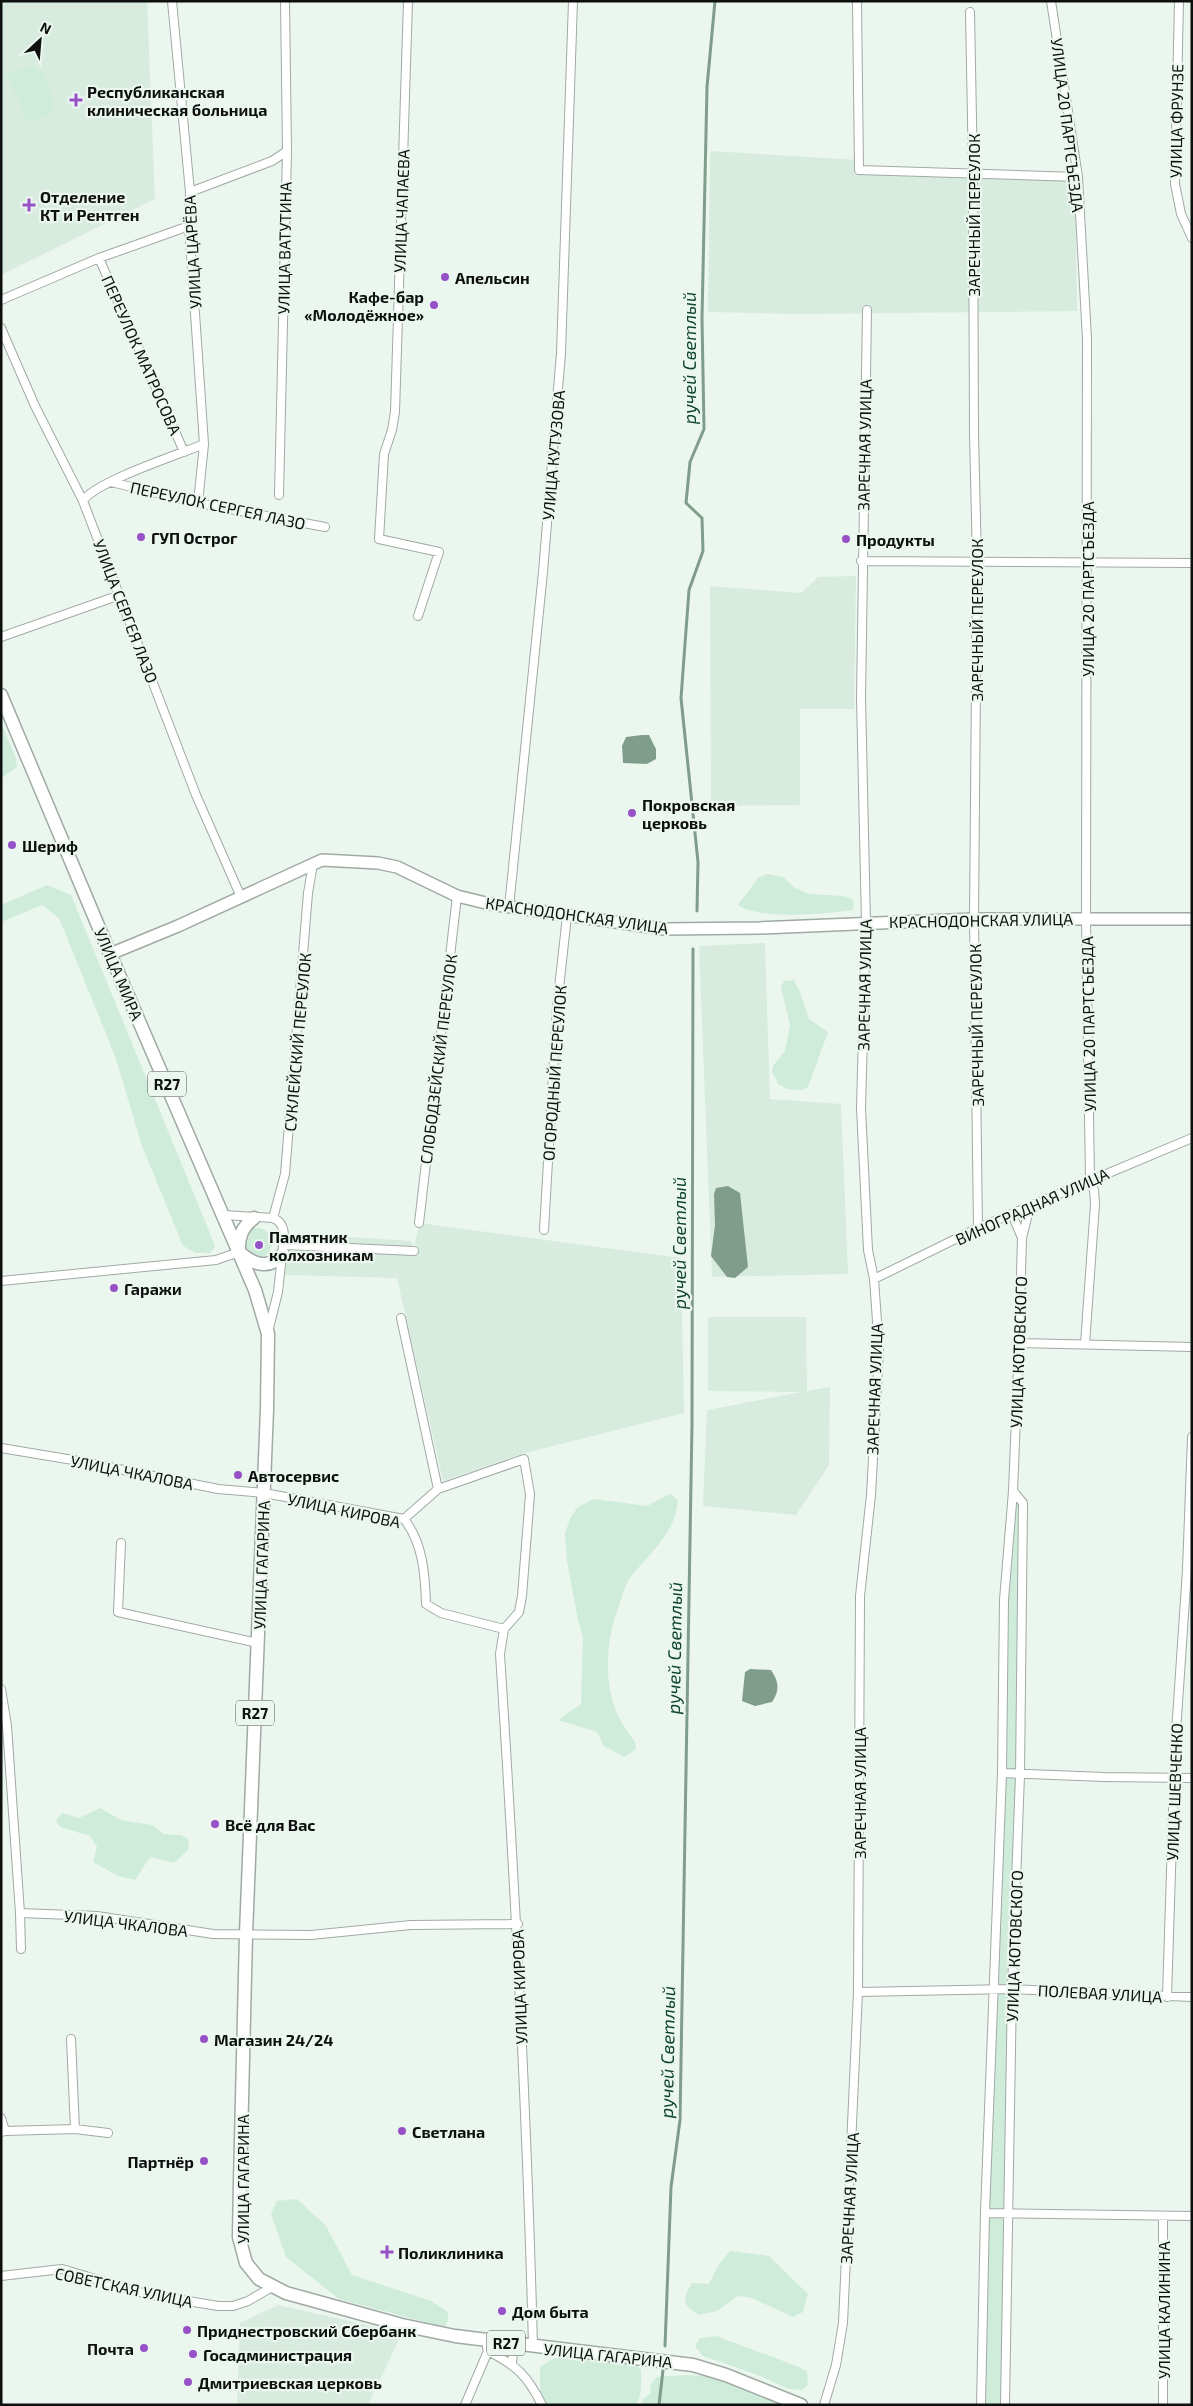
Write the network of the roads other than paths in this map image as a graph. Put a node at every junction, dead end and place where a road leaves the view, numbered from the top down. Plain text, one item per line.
1 (172, 1) edge
2 (285, 1) edge
3 (408, 1) edge
4 (573, 1) edge
5 (857, 1) edge
6 (1051, 1) edge
7 (1179, 1) edge
8 (970, 12) dead end
9 (287, 151) junction
10 (973, 172) junction
11 (1078, 177) junction
12 (190, 192) junction
13 (189, 226) junction
14 (1192, 238) edge
15 (99, 258) junction
16 (1, 300) edge
17 (867, 310) dead end
18 (1, 328) edge
19 (204, 444) junction
20 (184, 452) junction
21 (111, 482) junction
22 (279, 494) dead end
23 (83, 501) junction
24 (198, 503) junction
25 (325, 527) dead end
26 (861, 561) junction
27 (977, 561) junction
28 (1088, 562) junction
29 (1192, 563) edge
30 (120, 595) junction
31 (418, 616) dead end
32 (1, 637) edge
33 (1, 695) edge
34 (313, 864) junction
35 (458, 896) junction
36 (241, 898) junction
37 (510, 907) junction
38 (567, 916) junction
39 (1086, 918) junction
40 (974, 919) junction
41 (1192, 919) edge
42 (866, 923) junction
43 (110, 954) junction
44 (1192, 1138) edge
45 (1090, 1180) junction
46 (1037, 1204) junction
47 (1012, 1214) junction
48 (224, 1215) junction
49 (254, 1218) junction
50 (273, 1218) junction
51 (419, 1223) dead end
52 (978, 1228) junction
53 (544, 1230) dead end
54 (1022, 1238) junction
55 (283, 1250) junction
56 (414, 1251) dead end
57 (240, 1252) junction
58 (874, 1279) junction
59 (1, 1281) edge
60 (401, 1318) dead end
61 (268, 1334) junction
62 (1019, 1343) junction
63 (1086, 1344) junction
64 (1192, 1347) edge
65 (1192, 1437) edge
66 (1, 1448) edge
67 (438, 1489) junction
68 (1013, 1491) junction
69 (264, 1493) junction
70 (404, 1520) junction
71 (121, 1543) dead end
72 (504, 1630) junction
73 (258, 1643) junction
74 (1, 1688) edge
75 (1002, 1773) junction
76 (1020, 1775) junction
77 (1174, 1777) junction
78 (1192, 1778) edge
79 (20, 1913) junction
80 (518, 1924) junction
81 (246, 1934) junction
82 (20, 1948) dead end
83 (993, 1989) junction
84 (1012, 1989) junction
85 (858, 1992) junction
86 (1167, 1997) junction
87 (1192, 1997) edge
88 (71, 2039) dead end
89 (1, 2118) edge
90 (75, 2129) junction
91 (3, 2131) edge
92 (108, 2133) dead end
93 (1009, 2212) junction
94 (985, 2213) junction
95 (1163, 2216) junction
96 (1192, 2216) edge
97 (1, 2276) edge
98 (272, 2287) junction
99 (514, 2344) junction
100 (487, 2345) junction
101 (533, 2346) junction
102 (512, 2363) junction
103 (465, 2405) edge
104 (542, 2405) edge
105 (801, 2405) edge
106 (824, 2405) edge
107 (981, 2405) edge
108 (1005, 2405) edge
109 (1163, 2405) edge

1 - 12 street, УЛИЦА ЦАРЁВА
2 - 9 street, УЛИЦА ВАТУТИНА
3 - 31 street, УЛИЦА ЧАПАЕВА
4 - 37 street, УЛИЦА КУТУЗОВА
5 - 10 street
6 - 11 street, УЛИЦА 20 ПАРТСЪЕЗДА
7 - 14 street, УЛИЦА ФРУНЗЕ
8 - 10 street, ЗАРЕЧНЫЙ ПЕРЕУЛОК
9 - 12 street
9 - 22 street, УЛИЦА ВАТУТИНА
10 - 11 street
10 - 27 street, ЗАРЕЧНЫЙ ПЕРЕУЛОК
11 - 28 street, УЛИЦА 20 ПАРТСЪЕЗДА
12 - 13 street, УЛИЦА ЦАРЁВА
13 - 15 street
13 - 19 street, УЛИЦА ЦАРЁВА
15 - 16 street
15 - 20 street, ПЕРЕУЛОК МАТРОСОВА
17 - 26 street, ЗАРЕЧНАЯ УЛИЦА
18 - 23 street, УЛИЦА СЕРГЕЯ ЛАЗО
19 - 20 street, ПЕРЕУЛОК СЕРГЕЯ ЛАЗО
19 - 24 street, УЛИЦА ЦАРЁВА
20 - 21 street, ПЕРЕУЛОК СЕРГЕЯ ЛАЗО
21 - 23 street, ПЕРЕУЛОК СЕРГЕЯ ЛАЗО
21 - 24 street, ПЕРЕУЛОК СЕРГЕЯ ЛАЗО
23 - 30 street, УЛИЦА СЕРГЕЯ ЛАЗО
24 - 25 street, ПЕРЕУЛОК СЕРГЕЯ ЛАЗО
26 - 27 street
26 - 42 street, ЗАРЕЧНАЯ УЛИЦА
27 - 28 street
27 - 40 street, ЗАРЕЧНЫЙ ПЕРЕУЛОК
28 - 29 street
28 - 39 street, УЛИЦА 20 ПАРТСЪЕЗДА
30 - 32 street
30 - 36 street, УЛИЦА СЕРГЕЯ ЛАЗО
33 - 43 main road, УЛИЦА МИРА / R27
34 - 35 street, КРАСНОДОНСКАЯ УЛИЦА
34 - 36 street, КРАСНОДОНСКАЯ УЛИЦА
34 - 50 street, СУКЛЕЙСКИЙ ПЕРЕУЛОК
35 - 37 street, КРАСНОДОНСКАЯ УЛИЦА
35 - 51 street, СЛОБОДЗЕЙСКИЙ ПЕРЕУЛОК
36 - 43 street, КРАСНОДОНСКАЯ УЛИЦА
37 - 38 street, КРАСНОДОНСКАЯ УЛИЦА
38 - 42 street, КРАСНОДОНСКАЯ УЛИЦА
38 - 53 street, ОГОРОДНЫЙ ПЕРЕУЛОК
39 - 40 street, КРАСНОДОНСКАЯ УЛИЦА
39 - 41 street, КРАСНОДОНСКАЯ УЛИЦА
39 - 45 street, УЛИЦА 20 ПАРТСЪЕЗДА
40 - 42 street, КРАСНОДОНСКАЯ УЛИЦА
40 - 52 street, ЗАРЕЧНЫЙ ПЕРЕУЛОК
42 - 58 street, ЗАРЕЧНАЯ УЛИЦА
43 - 48 main road, УЛИЦА МИРА / R27
44 - 45 street, ВИНОГРАДНАЯ УЛИЦА
45 - 46 street, ВИНОГРАДНАЯ УЛИЦА
45 - 63 street, УЛИЦА 20 ПАРТСЪЕЗДА
46 - 47 street, ВИНОГРАДНАЯ УЛИЦА
46 - 54 street
47 - 52 street, ВИНОГРАДНАЯ УЛИЦА
47 - 54 street, УЛИЦА КОТОВСКОГО
48 - 49 street
48 - 57 main road, УЛИЦА МИРА / R27
49 - 50 street
49 - 57 main road
50 - 55 street
52 - 58 street, ВИНОГРАДНАЯ УЛИЦА
54 - 62 street, УЛИЦА КОТОВСКОГО
55 - 56 street
55 - 57 main road
55 - 61 street
57 - 59 street
57 - 61 main road, УЛИЦА ГАГАРИНА / R27
58 - 85 street, ЗАРЕЧНАЯ УЛИЦА
60 - 67 street
61 - 69 main road, УЛИЦА ГАГАРИНА / R27
62 - 63 street
62 - 68 street, УЛИЦА КОТОВСКОГО
63 - 64 street
65 - 77 street, УЛИЦА ШЕВЧЕНКО
66 - 69 street, УЛИЦА ЧКАЛОВА
67 - 70 street
67 - 72 street, УЛИЦА КИРОВА
68 - 75 street, УЛИЦА КОТОВСКОГО
68 - 76 street, УЛИЦА КОТОВСКОГО
69 - 70 street, УЛИЦА КИРОВА
69 - 73 main road, УЛИЦА ГАГАРИНА / R27
70 - 72 street, УЛИЦА КИРОВА
71 - 73 street, УЛИЦА ГАГАРИНА
72 - 80 street, УЛИЦА КИРОВА
73 - 81 main road, УЛИЦА ГАГАРИНА / R27
74 - 79 street
75 - 76 street
75 - 83 street, УЛИЦА КОТОВСКОГО
76 - 77 street
76 - 84 street, УЛИЦА КОТОВСКОГО
77 - 78 street
77 - 86 street, УЛИЦА ШЕВЧЕНКО
79 - 81 street, УЛИЦА ЧКАЛОВА
79 - 82 street
80 - 81 street
80 - 101 street, УЛИЦА КИРОВА
81 - 98 main road, УЛИЦА ГАГАРИНА / R27
83 - 84 street, ПОЛЕВАЯ УЛИЦА
83 - 85 street, ПОЛЕВАЯ УЛИЦА
83 - 94 street, УЛИЦА КОТОВСКОГО
84 - 86 street, ПОЛЕВАЯ УЛИЦА
84 - 93 street, УЛИЦА КОТОВСКОГО
85 - 106 street, ЗАРЕЧНАЯ УЛИЦА
86 - 87 street, ПОЛЕВАЯ УЛИЦА
88 - 90 street
89 - 91 street
90 - 91 street
90 - 92 street
93 - 94 street
93 - 95 street
93 - 108 street, УЛИЦА КОТОВСКОГО
94 - 107 street, УЛИЦА КОТОВСКОГО
95 - 96 street
95 - 109 street, УЛИЦА КАЛИНИНА
97 - 98 street, СОВЕТСКАЯ УЛИЦА
98 - 100 main road, УЛИЦА ГАГАРИНА / R27
99 - 100 main road, УЛИЦА ГАГАРИНА / R27
99 - 101 main road, УЛИЦА ГАГАРИНА / R27
99 - 102 street
100 - 102 street
100 - 103 street
101 - 105 main road, УЛИЦА ГАГАРИНА / R27
102 - 104 street

